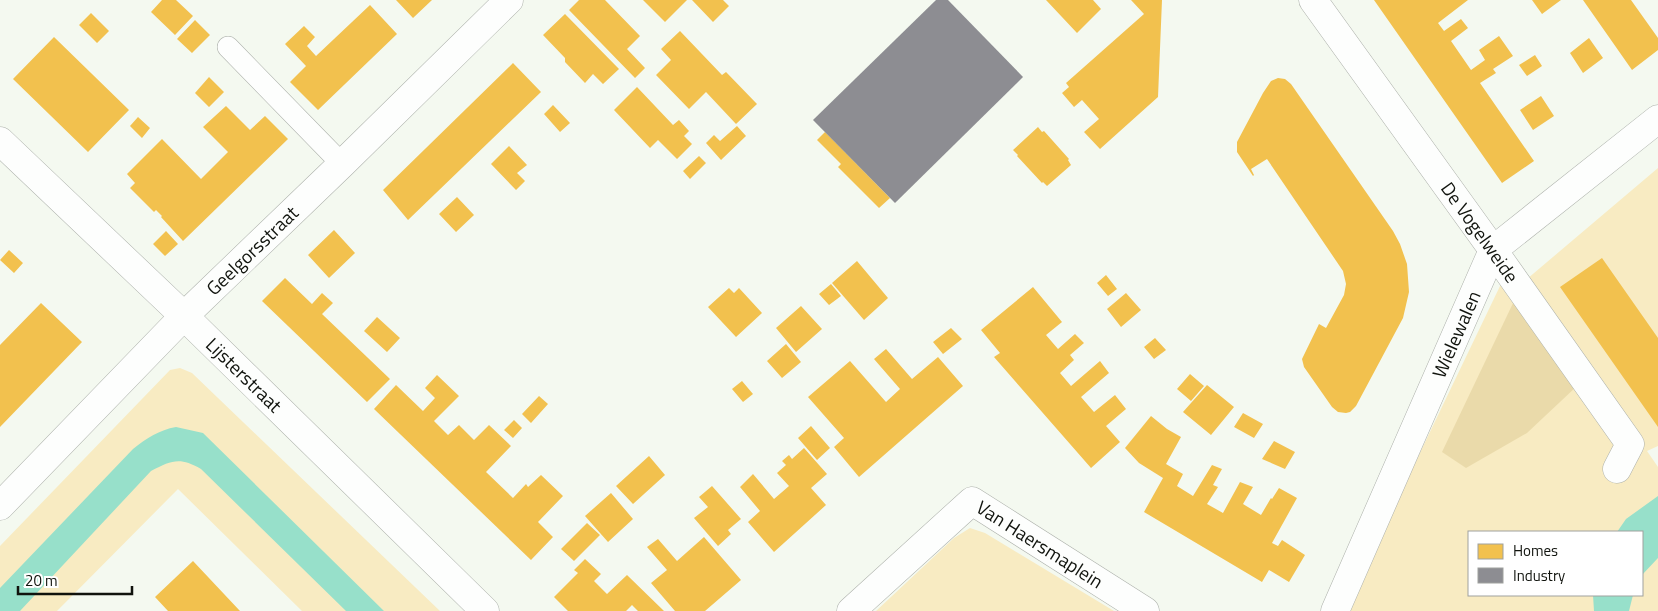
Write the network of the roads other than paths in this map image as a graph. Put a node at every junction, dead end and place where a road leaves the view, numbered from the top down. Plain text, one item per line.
1 (509, 0) edge
2 (1313, 0) edge
3 (228, 47) dead end
4 (1658, 119) edge
5 (0, 141) edge
6 (342, 164) junction
7 (1494, 250) junction
8 (184, 316) junction
9 (1617, 469) dead end
10 (0, 506) edge
11 (485, 611) edge
12 (851, 611) edge
13 (1145, 611) edge
14 (1335, 611) edge

1 - 6 street, Geelgorsstraat
2 - 7 street, De Vogelweide
3 - 6 lane
4 - 7 street, Wielewalen
5 - 8 street, Lijsterstraat
6 - 8 street, Geelgorsstraat
7 - 9 street, De Vogelweide
7 - 14 street, Wielewalen
8 - 10 street, Geelgorsstraat
8 - 11 street, Lijsterstraat
12 - 13 street, Van Haersmaplein

